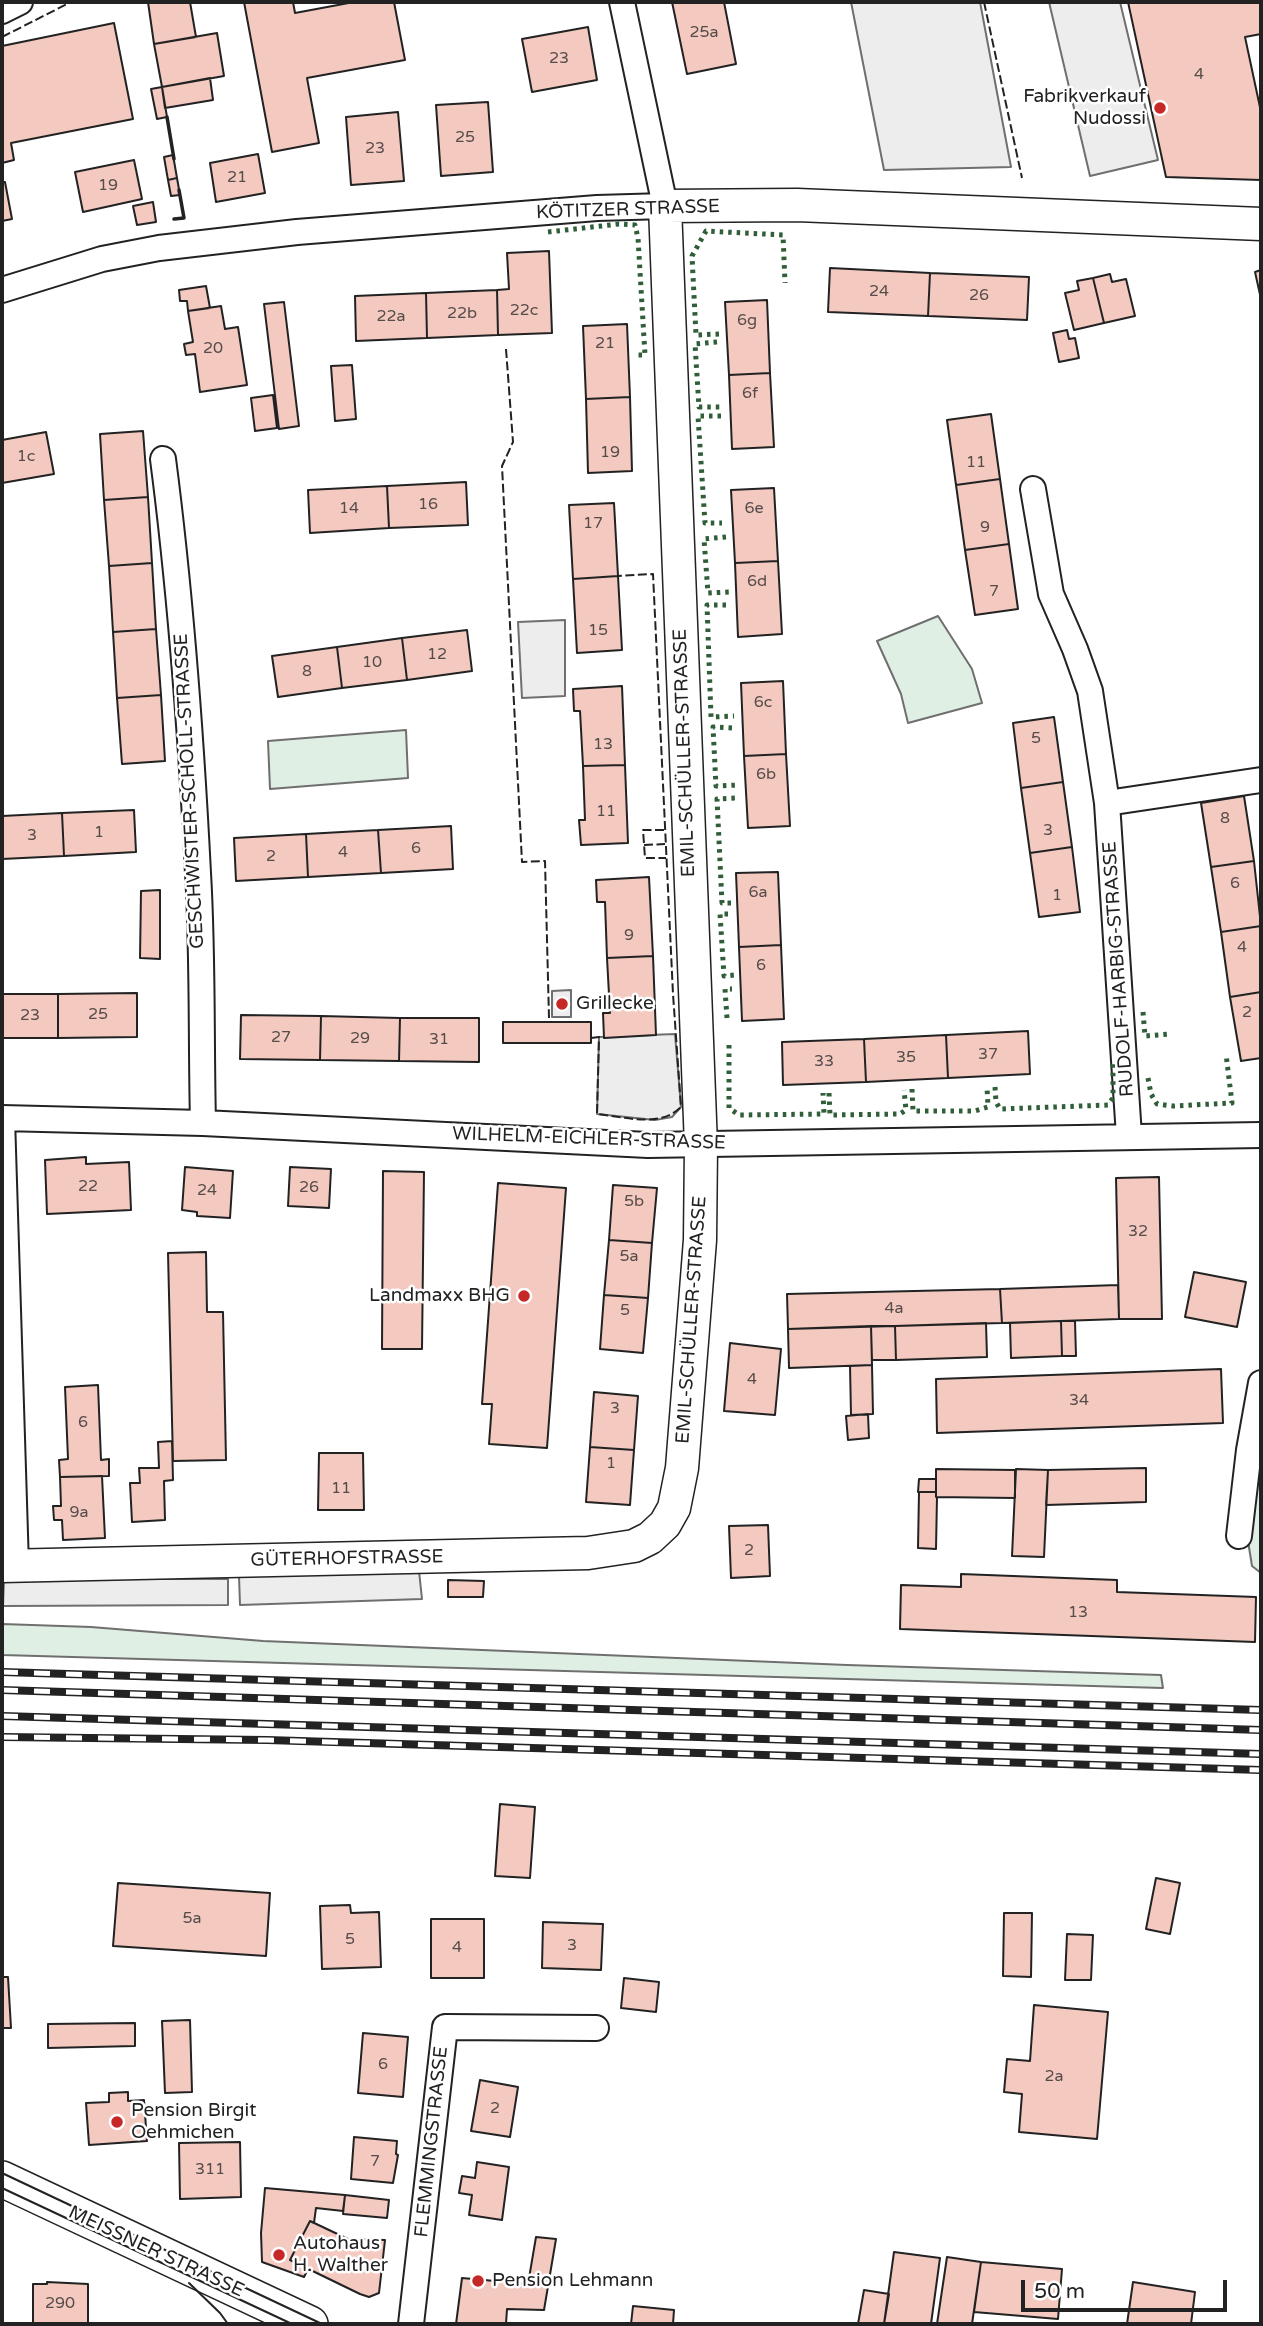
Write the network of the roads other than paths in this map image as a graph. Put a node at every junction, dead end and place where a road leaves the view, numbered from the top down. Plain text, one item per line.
1 (20, 2) edge
2 (622, 2) edge
3 (2, 11) edge
4 (665, 206) junction
5 (1261, 224) edge
6 (2, 290) edge
7 (163, 459) dead end
8 (1033, 489) dead end
9 (1261, 780) edge
10 (1107, 803) junction
11 (2, 1118) edge
12 (203, 1123) junction
13 (1261, 1135) edge
14 (1129, 1136) junction
15 (701, 1146) junction
16 (1261, 1383) edge
17 (674, 1508) joint
18 (1239, 1536) dead end
19 (9, 1566) edge
20 (596, 2028) dead end
21 (2, 2179) edge
22 (271, 2316) edge
23 (310, 2324) edge
24 (411, 2324) edge

1 - 3 street
2 - 4 street, EMIL-SCHÜLLER-STRASSE
4 - 5 street, KÖTITZER STRASSE
4 - 6 street, KÖTITZER STRASSE
4 - 15 street, EMIL-SCHÜLLER-STRASSE
7 - 12 street, GESCHWISTER-SCHOLL-STRASSE
8 - 10 street, RUDOLF-HARBIG-STRASSE
9 - 10 street
10 - 14 street, RUDOLF-HARBIG-STRASSE
11 - 12 street, WILHELM-EICHLER-STRASSE
11 - 19 street
12 - 15 street, WILHELM-EICHLER-STRASSE
13 - 14 street, WILHELM-EICHLER-STRASSE
14 - 15 street, WILHELM-EICHLER-STRASSE
15 - 17 street, EMIL-SCHÜLLER-STRASSE
16 - 18 street
17 - 19 street, GÜTERHOFSTRASSE
20 - 24 street, FLEMMINGSTRASSE
21 - 22 main road, MEISSNER STRASSE
22 - 23 main road, MEISSNER STRASSE

